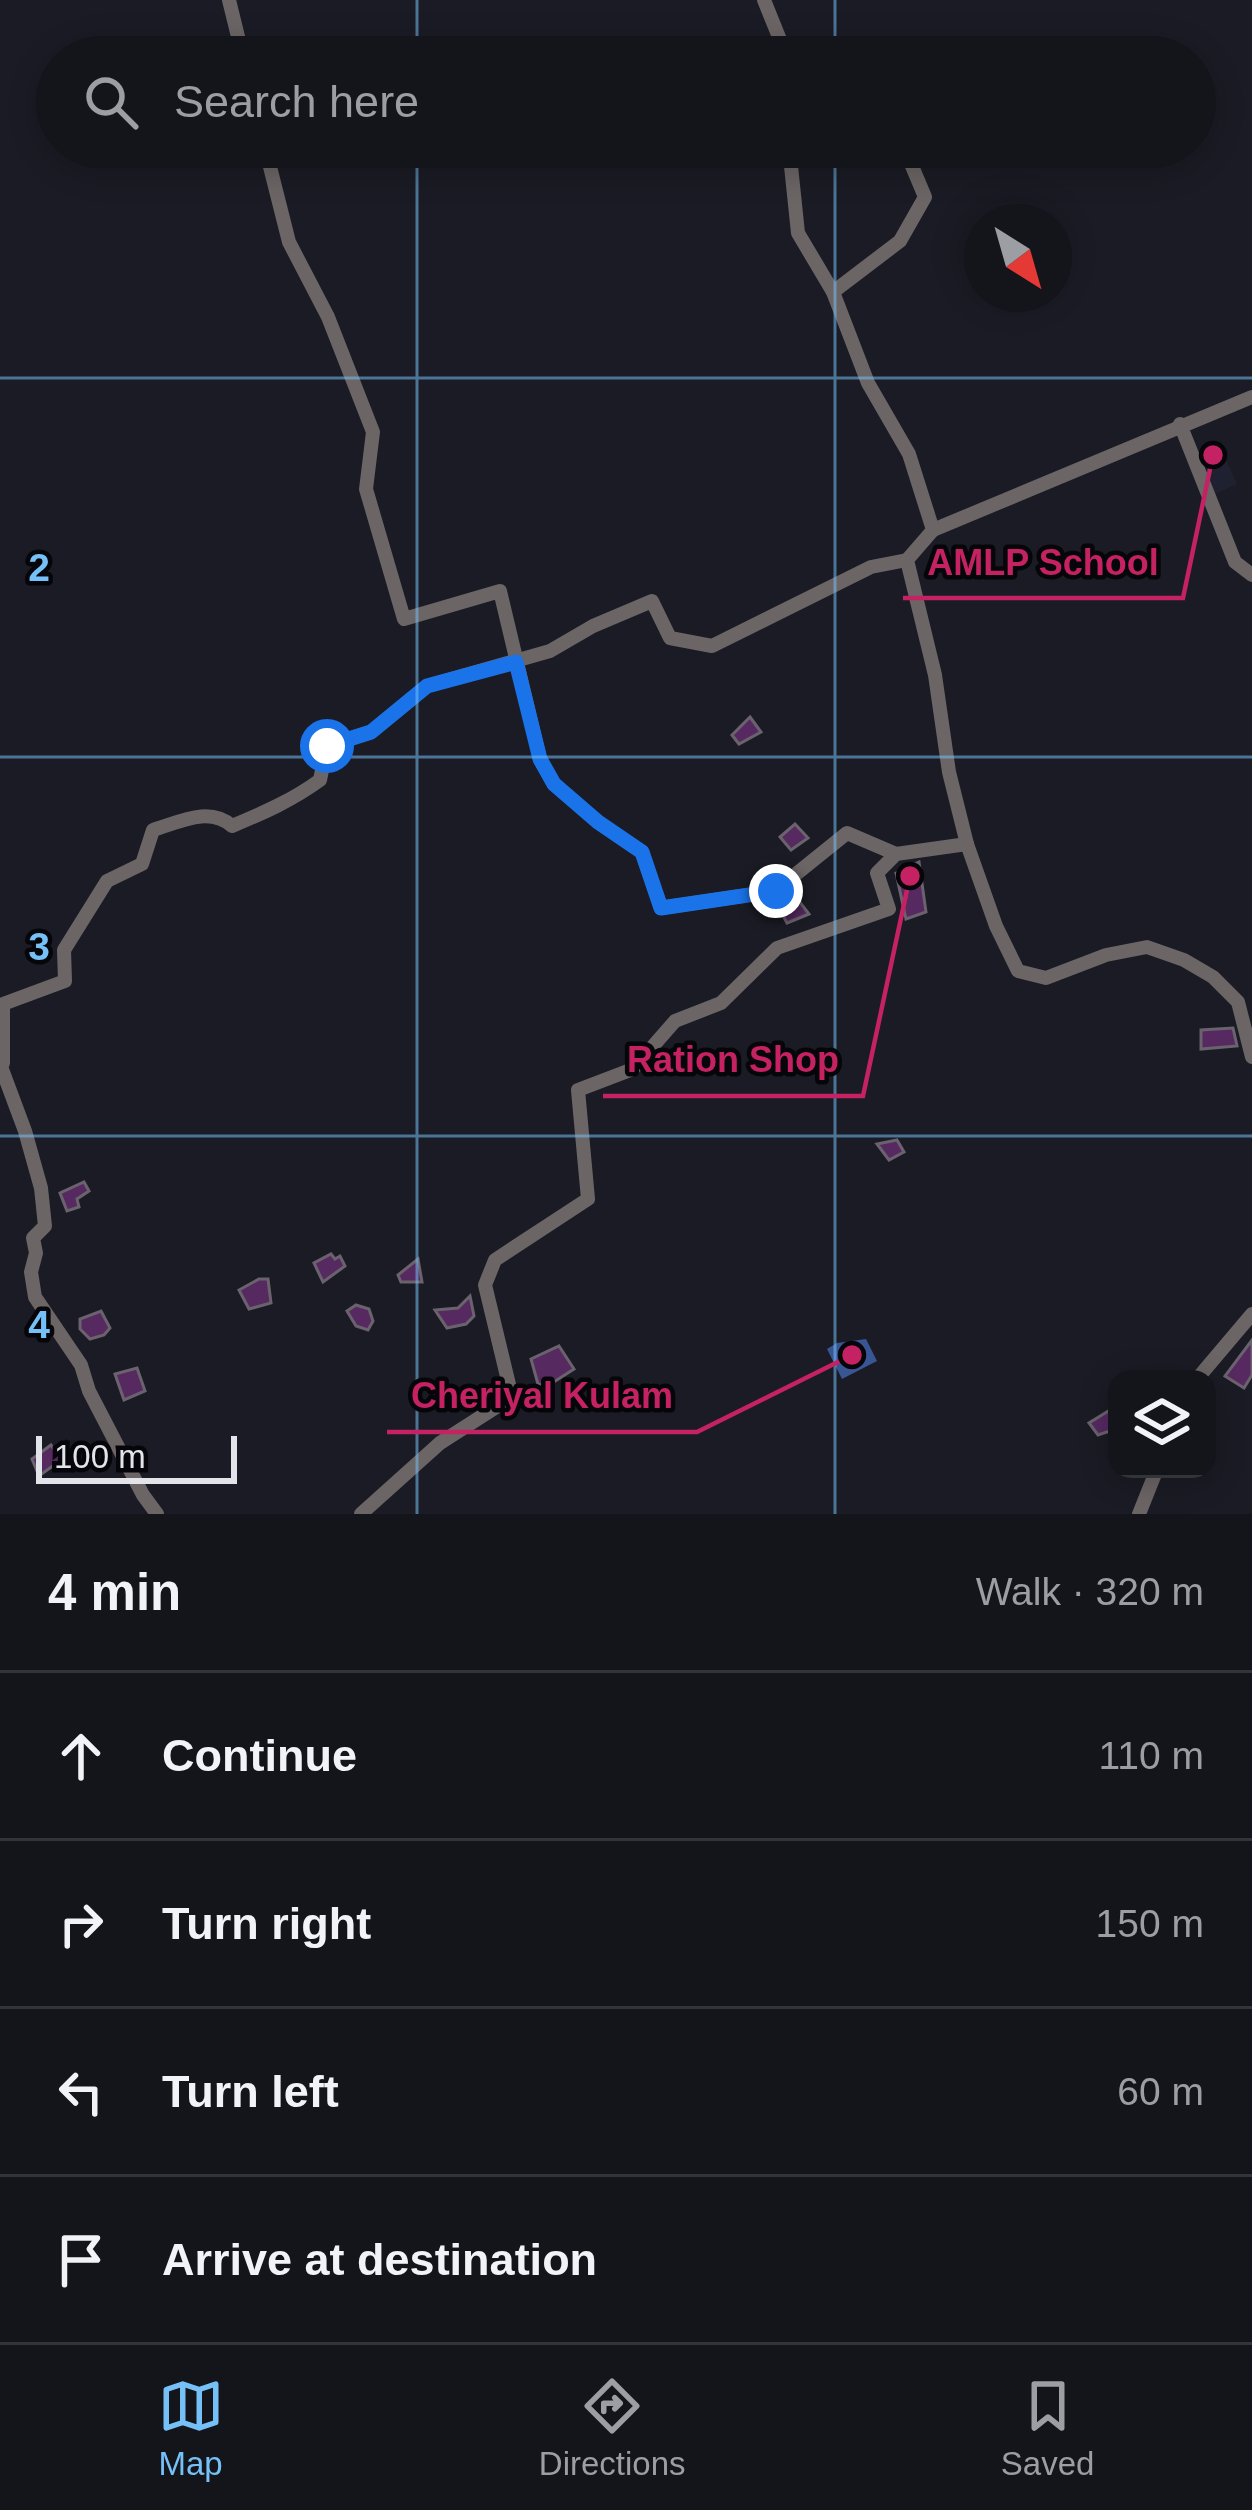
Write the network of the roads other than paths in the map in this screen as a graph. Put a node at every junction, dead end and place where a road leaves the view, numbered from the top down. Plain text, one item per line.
1 (229, 0) edge
2 (764, 0) edge
3 (238, 36) edge
4 (779, 36) edge
5 (270, 168) edge
6 (791, 168) edge
7 (913, 168) edge
8 (833, 292) junction
9 (1252, 397) edge
10 (1180, 424) junction
11 (933, 530) junction
12 (908, 560) junction
13 (1252, 575) edge
14 (516, 662) junction
15 (967, 844) junction
16 (896, 854) junction
17 (1252, 1057) edge
18 (1, 1064) edge
19 (1252, 1314) edge
20 (1204, 1370) edge
21 (1153, 1478) edge
22 (157, 1514) edge
23 (362, 1514) edge
24 (1139, 1514) edge

1 - 3 street
2 - 4 street
5 - 14 street
6 - 8 street
7 - 8 street
8 - 11 street
9 - 10 street
10 - 11 street
10 - 13 street
11 - 12 street
12 - 14 street
12 - 15 street
14 - 16 street
14 - 18 street
15 - 16 street
15 - 17 street
16 - 23 street
18 - 22 street
19 - 20 street
21 - 24 street

